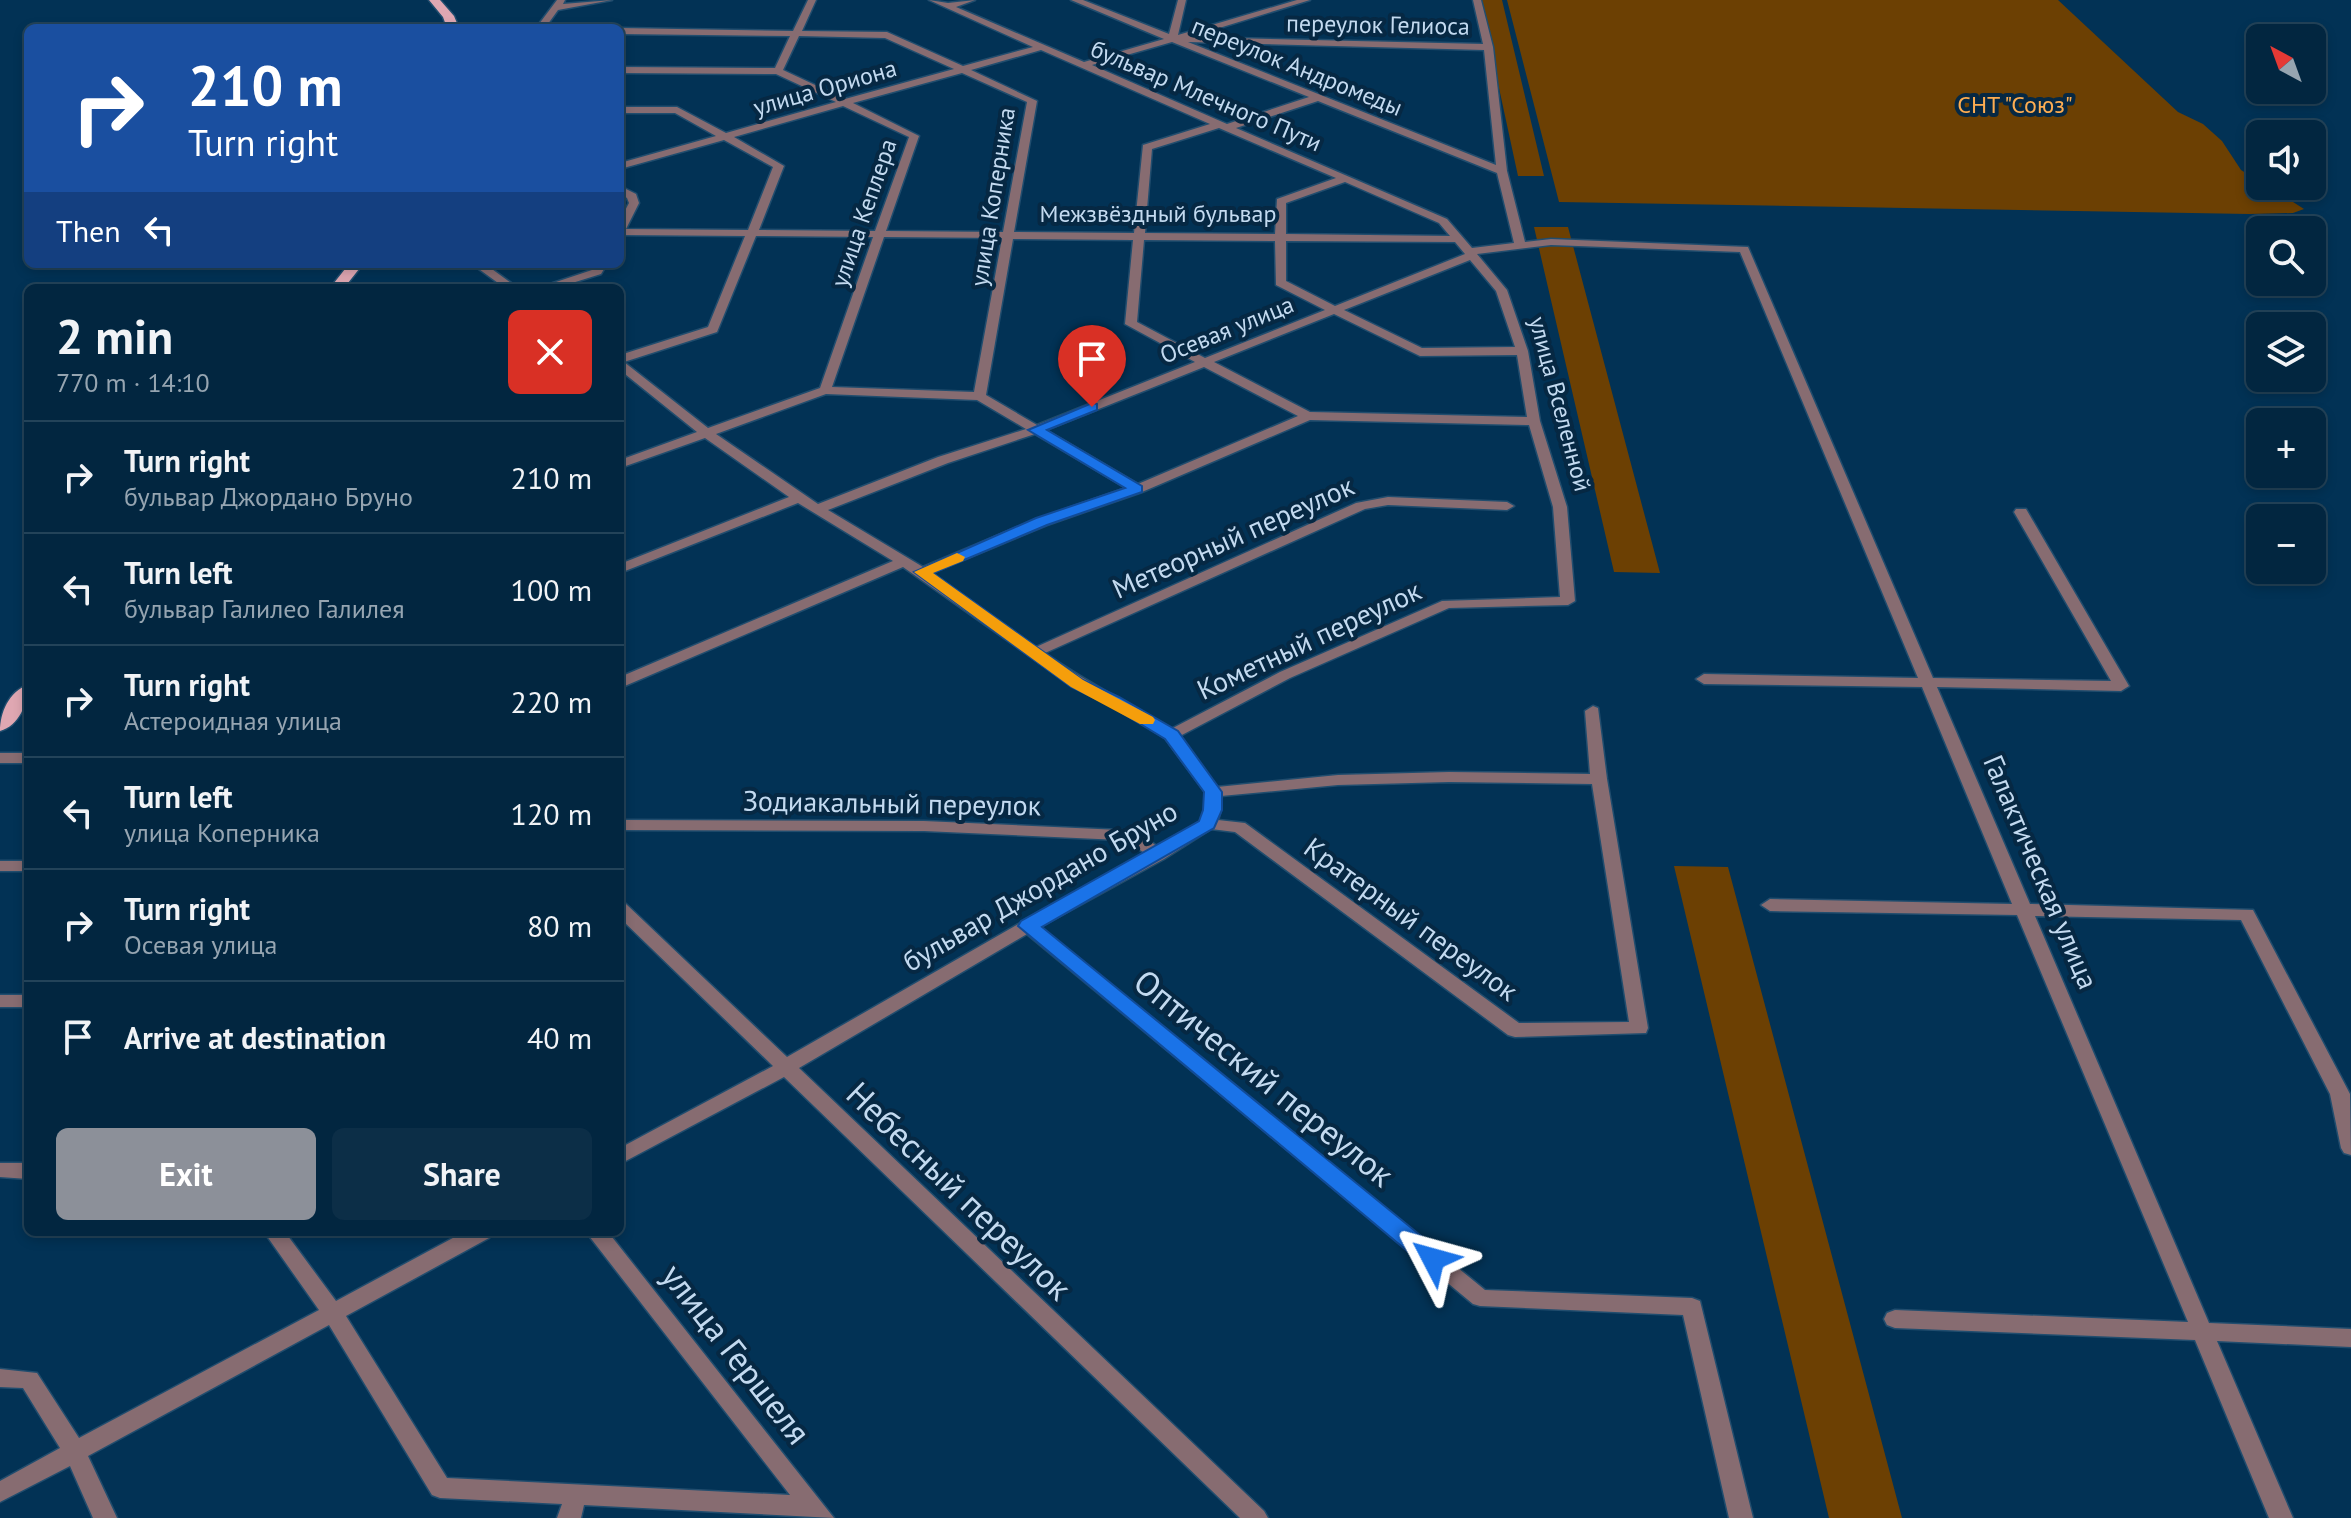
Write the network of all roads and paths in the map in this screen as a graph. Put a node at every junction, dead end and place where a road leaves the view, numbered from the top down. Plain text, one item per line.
1 (434, 0) edge
2 (447, 0) edge
3 (608, 0) edge
4 (812, 0) edge
5 (933, 0) edge
6 (971, 0) edge
7 (1076, 0) edge
8 (1182, 0) edge
9 (1306, 0) edge
10 (1477, 0) edge
11 (1286, 3) edge
12 (558, 4) edge
13 (948, 6) junction
14 (451, 22) edge
15 (543, 24) edge
16 (624, 31) edge
17 (796, 34) junction
18 (1172, 39) junction
19 (1042, 47) junction
20 (1488, 47) junction
21 (1083, 65) junction
22 (624, 70) edge
23 (963, 70) junction
24 (778, 71) junction
25 (1319, 97) junction
26 (845, 103) junction
27 (624, 110) edge
28 (1224, 125) junction
29 (725, 137) junction
30 (624, 165) edge
31 (1502, 171) junction
32 (1347, 178) junction
33 (624, 191) edge
34 (624, 223) edge
35 (624, 231) edge
36 (751, 233) junction
37 (880, 234) junction
38 (1008, 235) junction
39 (1139, 236) junction
40 (1280, 236) junction
41 (1455, 239) junction
42 (1520, 246) junction
43 (1744, 249) joint
44 (1471, 253) junction
45 (353, 268) edge
46 (484, 268) edge
47 (599, 268) edge
48 (340, 284) edge
49 (506, 284) edge
50 (557, 284) edge
51 (1336, 311) junction
52 (1522, 351) junction
53 (624, 360) edge
54 (1205, 362) junction
55 (624, 364) edge
56 (825, 390) junction
57 (980, 396) junction
58 (1308, 416) junction
59 (1534, 421) junction
60 (1035, 430) junction
61 (707, 433) junction
62 (624, 463) edge
63 (1137, 489) junction
64 (799, 498) junction
65 (1507, 506) dead end
66 (817, 509) junction
67 (2021, 512) dead end
68 (902, 562) junction
69 (624, 568) edge
70 (922, 572) junction
71 (1568, 601) joint
72 (1034, 653) junction
73 (1704, 679) dead end
74 (624, 681) edge
75 (1926, 682) junction
76 (24, 696) edge
77 (1593, 711) dead end
78 (0, 725) edge
79 (1171, 735) junction
80 (0, 758) edge
81 (24, 758) edge
82 (1599, 779) junction
83 (1213, 792) junction
84 (1208, 824) junction
85 (624, 825) edge
86 (1158, 855) junction
87 (0, 866) edge
88 (24, 866) edge
89 (1770, 905) dead end
90 (2025, 909) junction
91 (624, 912) edge
92 (1028, 926) junction
93 (0, 1001) edge
94 (24, 1001) edge
95 (784, 1068) junction
96 (2351, 1148) edge
97 (624, 1155) edge
98 (0, 1170) edge
99 (24, 1171) edge
100 (277, 1236) edge
101 (474, 1236) edge
102 (599, 1236) edge
103 (332, 1312) junction
104 (1895, 1319) dead end
105 (2205, 1334) junction
106 (2351, 1338) edge
107 (0, 1378) edge
108 (75, 1452) junction
109 (0, 1492) edge
110 (576, 1494) junction
111 (817, 1512) edge
112 (105, 1518) edge
113 (569, 1518) edge
114 (1256, 1518) edge
115 (1741, 1518) edge
116 (2281, 1518) edge

1 - 14 main road
2 - 14 main road
3 - 12 street
4 - 17 street
5 - 13 street, бульвар Млечного Пути
6 - 13 street
7 - 18 street, переулок Андромеды
8 - 18 street
9 - 11 street
10 - 20 street
11 - 18 street
12 - 15 street
13 - 19 street, бульвар Млечного Пути
16 - 17 street, улица Коперника
17 - 23 street, улица Коперника
17 - 24 street
18 - 20 street, переулок Гелиоса
18 - 21 street
18 - 25 street, переулок Андромеды
19 - 21 street, бульвар Млечного Пути
19 - 23 street, улица Ориона
20 - 31 street
21 - 28 street, бульвар Млечного Пути
22 - 24 street, улица Кеплера
23 - 26 street, улица Ориона
23 - 38 street, улица Коперника
24 - 26 street, улица Кеплера
25 - 28 street
25 - 31 street, переулок Андромеды
26 - 29 street, улица Ориона
26 - 37 street, улица Кеплера
27 - 29 street
28 - 32 street, бульвар Млечного Пути
28 - 39 street
29 - 30 street, улица Ориона
29 - 36 street
31 - 42 street
32 - 40 street
32 - 41 street, бульвар Млечного Пути
33 - 34 street
35 - 36 street, Межзвёздный бульвар
36 - 37 street, Межзвёздный бульвар
36 - 53 street
37 - 38 street, Межзвёздный бульвар
37 - 56 street, улица Кеплера
38 - 39 street, Межзвёздный бульвар
38 - 57 street, улица Коперника
39 - 40 street, Межзвёздный бульвар
39 - 54 street
40 - 41 street, Межзвёздный бульвар
40 - 51 street
41 - 44 street, улица Вселенной
42 - 43 street, Осевая улица
42 - 44 street, Осевая улица
43 - 75 street, Галактическая улица
44 - 51 street, Осевая улица
44 - 52 street, улица Вселенной
45 - 48 main road
46 - 49 street
47 - 50 street
51 - 52 street
51 - 54 street, Осевая улица
52 - 59 street, улица Вселенной
54 - 58 street
54 - 60 street, Осевая улица
55 - 61 street
56 - 57 street
56 - 61 street
57 - 60 street
58 - 59 street
58 - 63 street
59 - 71 street, улица Вселенной
60 - 63 street
60 - 66 street, Осевая улица
61 - 62 street
61 - 64 street
63 - 70 street
64 - 66 street
64 - 69 street
65 - 72 street, Метеорный переулок
66 - 68 street
67 - 75 street
68 - 70 street
68 - 74 street
70 - 72 street
71 - 79 street, Кометный переулок
72 - 79 street
73 - 75 street
75 - 90 street, Галактическая улица
76 - 78 main road
77 - 82 street
79 - 83 street
80 - 81 street
82 - 83 street, бульвар Джордано Бруно
82 - 84 street, Кратерный переулок
83 - 84 street, бульвар Джордано Бруно
84 - 86 street, бульвар Джордано Бруно
85 - 86 street, Зодиакальный переулок
86 - 92 street, бульвар Джордано Бруно
87 - 88 street
89 - 90 street
90 - 96 street
90 - 105 street, Галактическая улица
91 - 95 street, Небесный переулок
92 - 95 street, бульвар Джордано Бруно
92 - 115 street, Оптический переулок
93 - 94 street
95 - 97 street, бульвар Джордано Бруно
95 - 114 street, Небесный переулок
98 - 99 street
100 - 103 street
101 - 103 street
102 - 111 street, улица Гершеля
103 - 108 street
103 - 110 street
104 - 105 street
105 - 106 street
105 - 116 street, Галактическая улица
107 - 108 street
108 - 109 street
108 - 112 street
110 - 111 street
110 - 113 street

